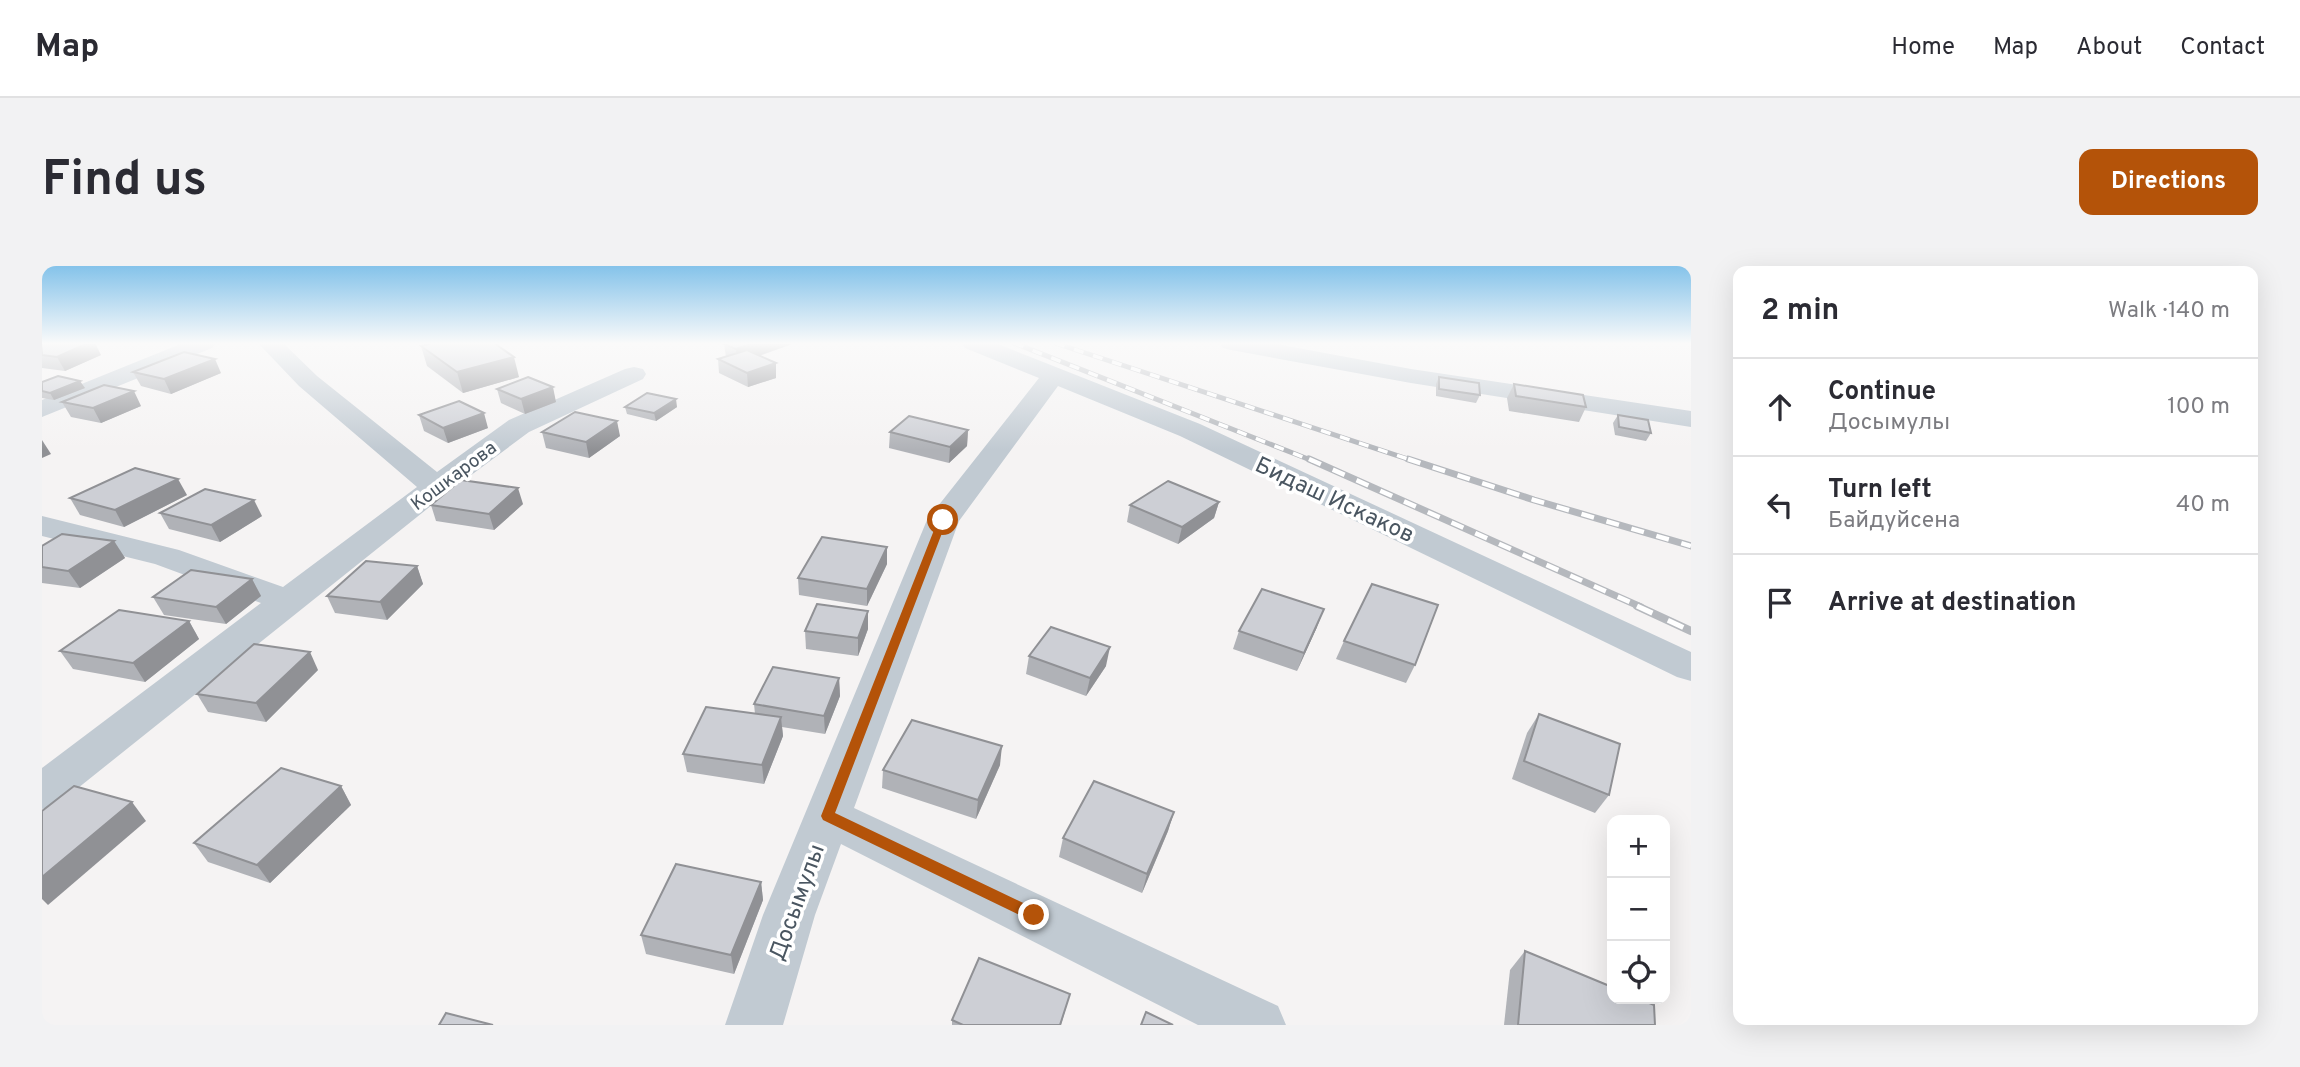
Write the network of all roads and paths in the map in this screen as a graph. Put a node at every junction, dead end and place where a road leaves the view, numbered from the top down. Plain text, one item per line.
1 (117, 378) edge
2 (305, 378) edge
3 (624, 378) edge
4 (1051, 378) edge
5 (1062, 378) edge
6 (1427, 378) edge
7 (42, 409) edge
8 (1691, 419) edge
9 (436, 487) junction
10 (42, 526) edge
11 (288, 601) junction
12 (1691, 668) edge
13 (42, 792) edge
14 (828, 816) junction
15 (754, 1025) edge
16 (1257, 1025) edge

1 - 7 street
2 - 9 street
3 - 9 street, Кошкарова
4 - 14 street, Досымулы
5 - 12 street, Бидаш Искаков
6 - 8 street
9 - 11 street, Кошкарова
10 - 11 street
11 - 13 street, Кошкарова
14 - 15 street, Досымулы
14 - 16 street

